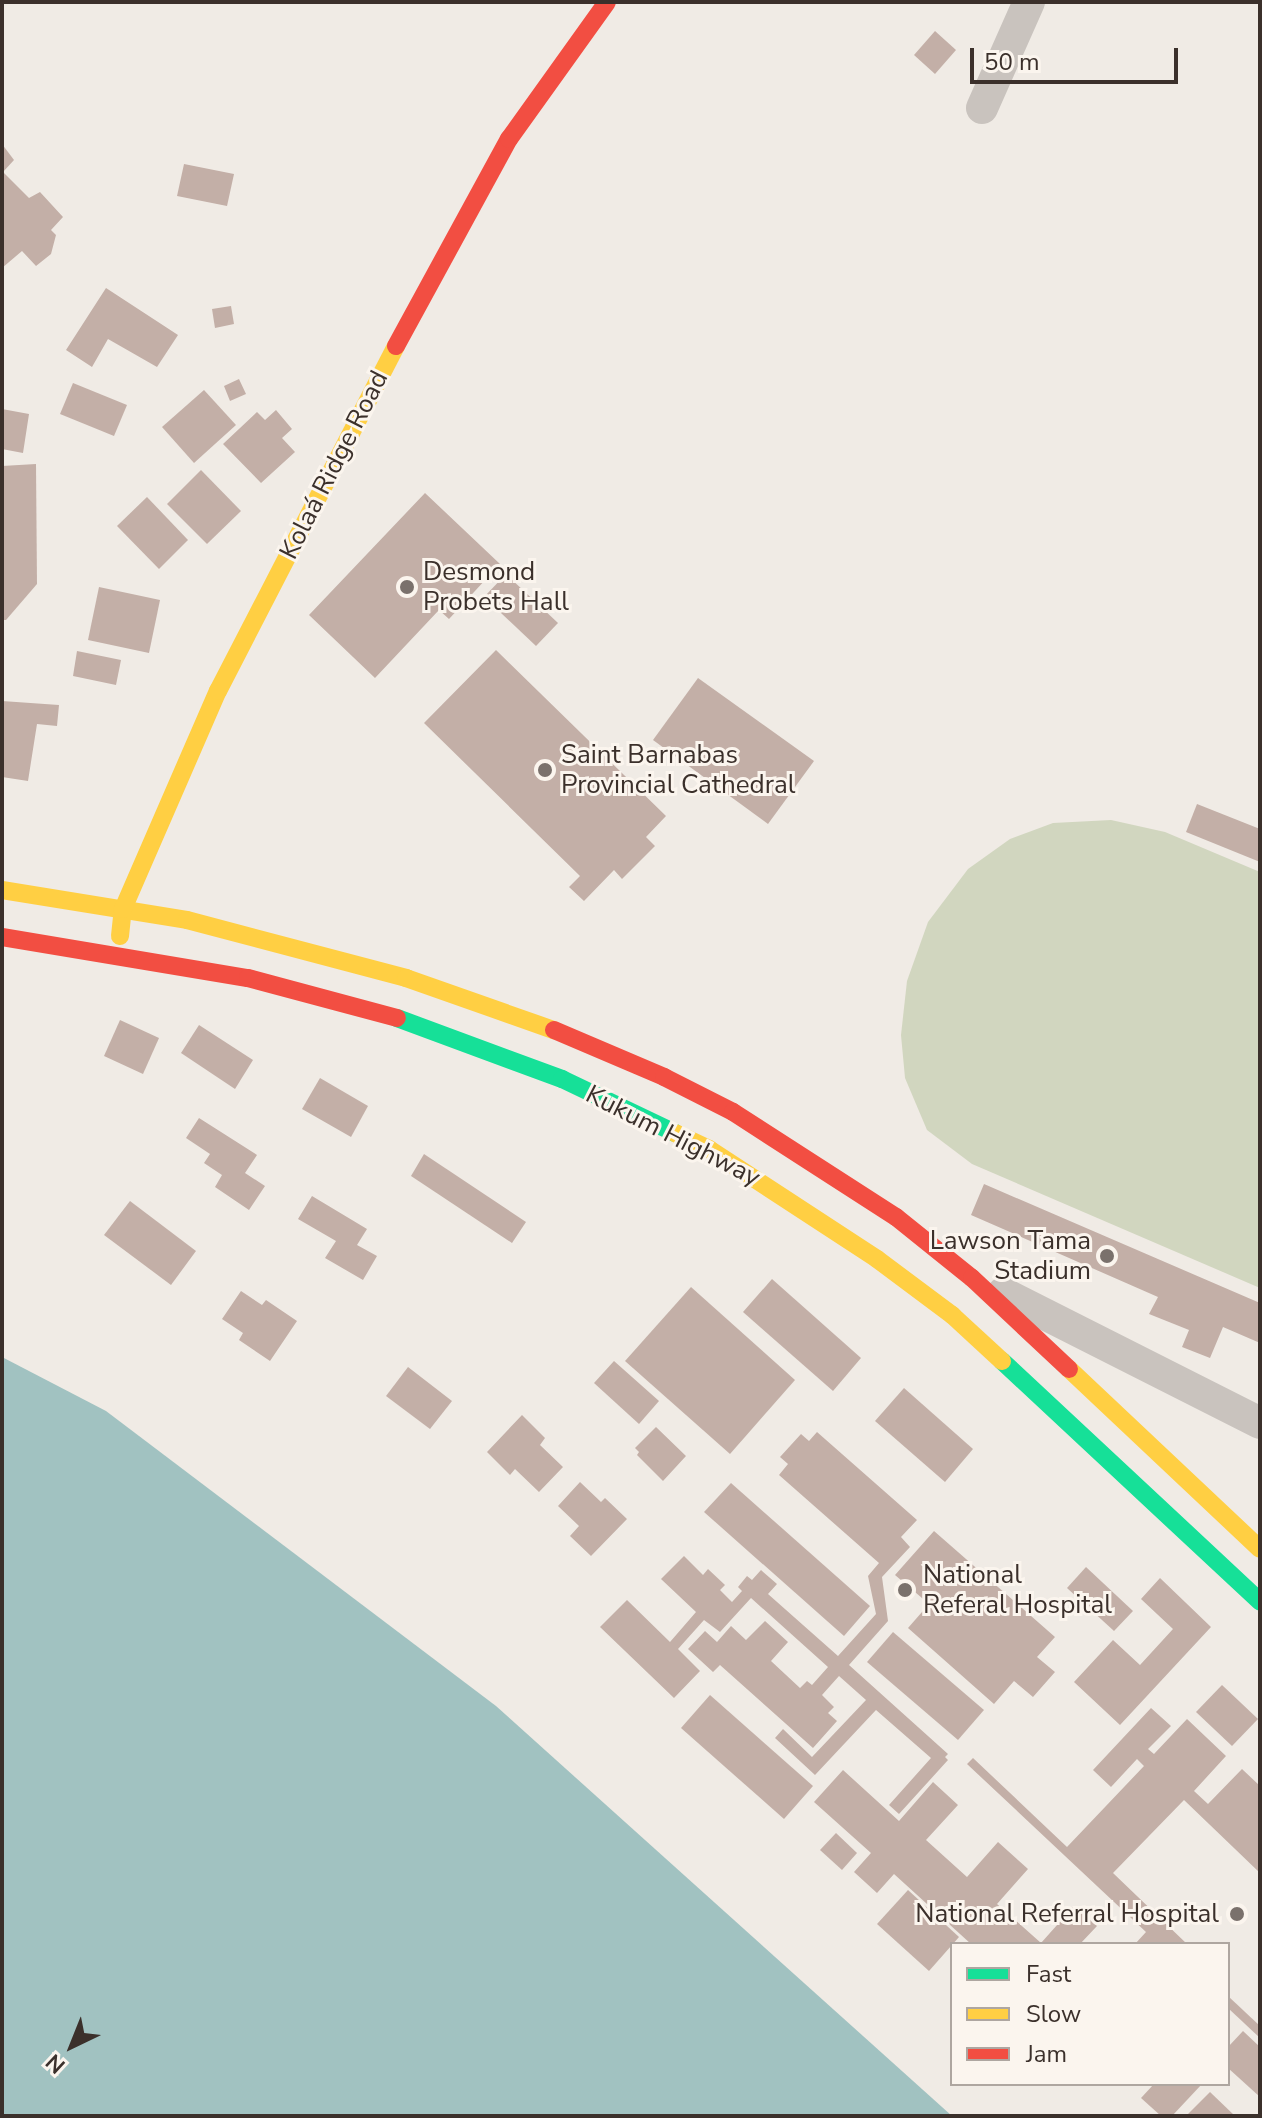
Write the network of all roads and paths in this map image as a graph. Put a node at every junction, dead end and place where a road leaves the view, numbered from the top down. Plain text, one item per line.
1 (607, 2) edge
2 (1029, 2) edge
3 (982, 108) dead end
4 (2, 890) edge
5 (123, 909) junction
6 (2, 937) edge
7 (118, 955) junction
8 (972, 1278) junction
9 (1260, 1423) edge
10 (1260, 1549) edge
11 (1260, 1602) edge

1 - 5 main road, Kolaá Ridge Road
2 - 3 street
4 - 5 main road, Kukum Highway
5 - 7 main road, Kolaá Ridge Road
5 - 8 main road, Kukum Highway
6 - 7 main road, Kukum Highway
7 - 11 main road, Kukum Highway
8 - 9 street
8 - 10 main road, Kukum Highway

